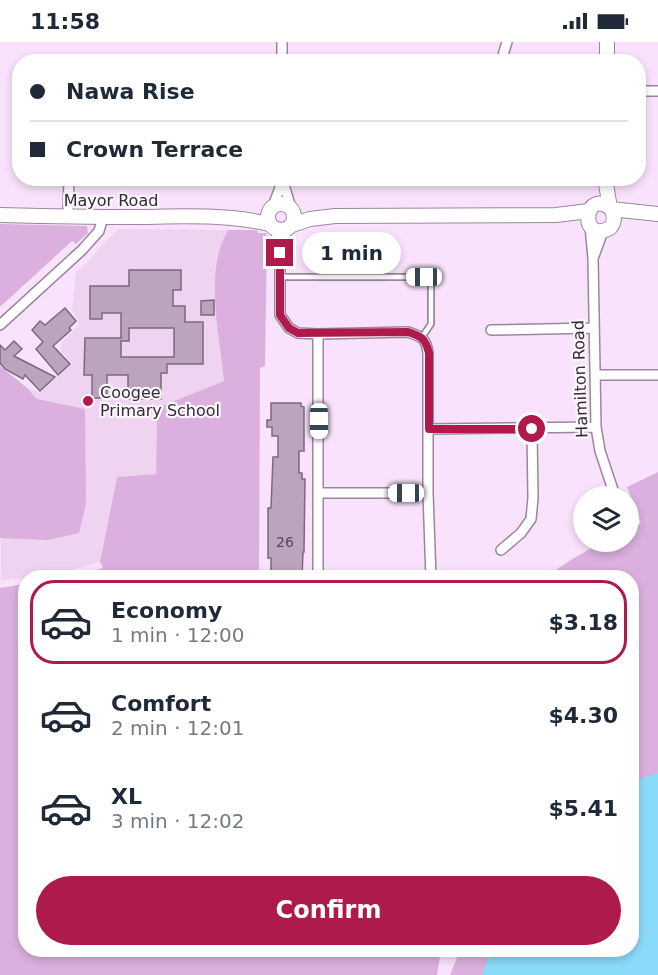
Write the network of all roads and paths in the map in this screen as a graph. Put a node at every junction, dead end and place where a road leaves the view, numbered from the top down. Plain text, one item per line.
1 (69, 186) edge
2 (280, 186) edge
3 (284, 186) edge
4 (604, 186) edge
5 (606, 186) edge
6 (272, 207) junction
7 (291, 209) junction
8 (611, 209) junction
9 (655, 214) edge
10 (0, 215) edge
11 (68, 216) junction
12 (222, 216) junction
13 (335, 216) junction
14 (103, 217) junction
15 (596, 220) junction
16 (281, 227) junction
17 (593, 258) junction
18 (281, 277) junction
19 (0, 325) edge
20 (594, 328) junction
21 (491, 330) dead end
22 (318, 334) junction
23 (422, 337) junction
24 (595, 375) junction
25 (658, 375) edge
26 (596, 427) junction
27 (429, 429) junction
28 (532, 429) junction
29 (612, 486) edge
30 (318, 493) junction
31 (428, 493) junction
32 (501, 550) dead end
33 (318, 570) edge
34 (431, 570) edge

1 - 11 street
2 - 6 street
3 - 7 street
4 - 15 main road, Hamilton Road
5 - 8 main road, Hamilton Road
6 - 7 main road
6 - 12 main road, Mayor Road
6 - 16 main road
7 - 13 main road, Mayor Road
7 - 16 main road
8 - 9 main road
8 - 15 main road, Hamilton Road
9 - 15 main road
10 - 11 main road, Mayor Road
11 - 14 main road, Mayor Road
12 - 14 main road, Mayor Road
12 - 16 main road, Mayor Road
13 - 15 main road, Mayor Road
13 - 16 main road, Mayor Road
14 - 19 street
15 - 17 street, Hamilton Road
15 - 17 street, Hamilton Road
16 - 18 street
17 - 20 street, Hamilton Road
18 - 22 street
18 - 23 lane
20 - 21 street
20 - 24 street, Hamilton Road
22 - 23 street
22 - 30 street
23 - 27 street
24 - 25 street
24 - 26 street, Hamilton Road
26 - 28 street
26 - 29 street, Hamilton Road
27 - 28 street
27 - 31 street
28 - 32 street
30 - 31 street
30 - 33 street
31 - 34 street

